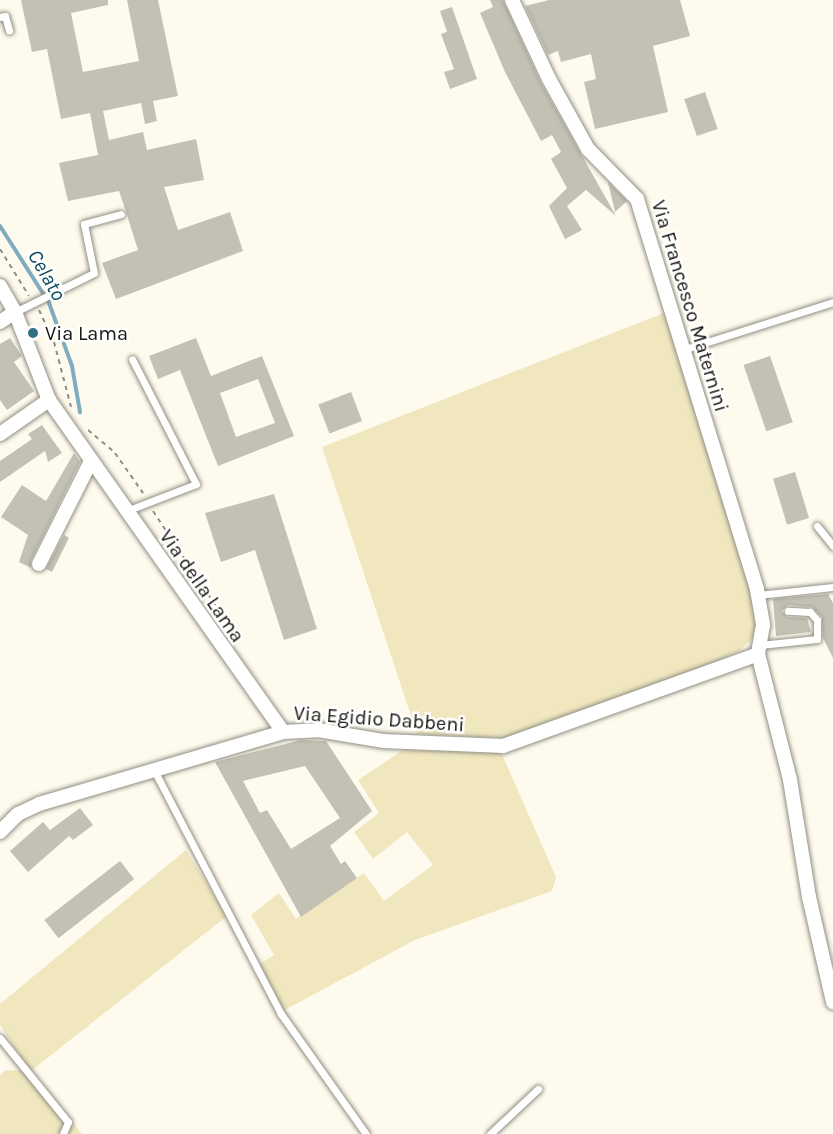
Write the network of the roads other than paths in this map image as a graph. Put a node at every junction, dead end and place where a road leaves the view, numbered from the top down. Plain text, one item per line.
1 (512, 0) edge
2 (0, 17) edge
3 (9, 30) dead end
4 (121, 214) dead end
5 (0, 286) edge
6 (833, 302) edge
7 (15, 312) junction
8 (0, 322) edge
9 (682, 350) junction
10 (132, 359) dead end
11 (49, 400) junction
12 (0, 434) edge
13 (91, 461) junction
14 (126, 511) junction
15 (817, 526) dead end
16 (833, 546) edge
17 (39, 564) dead end
18 (833, 587) edge
19 (758, 595) junction
20 (788, 611) dead end
21 (759, 650) junction
22 (283, 732) junction
23 (155, 772) junction
24 (0, 832) edge
25 (833, 1002) edge
26 (0, 1038) edge
27 (538, 1089) dead end
28 (63, 1134) edge
29 (366, 1134) edge
30 (490, 1134) edge

1 - 9 street, Via Francesco Maternini
2 - 3 lane
4 - 7 lane
5 - 7 street, Via della Lama
6 - 9 lane
7 - 8 street
7 - 11 street, Via della Lama
9 - 19 street, Via Francesco Maternini
10 - 14 lane
11 - 12 street
11 - 13 street, Via della Lama
13 - 14 street, Via della Lama
13 - 17 street
14 - 22 street, Via della Lama
15 - 16 lane
18 - 19 lane
19 - 21 street, Via Francesco Maternini
20 - 21 lane
21 - 22 street, Via Egidio Dabbeni
21 - 25 street, Via Francesco Maternini
22 - 23 street, Via Egidio Dabbeni
23 - 24 street, Via Egidio Dabbeni
23 - 29 lane
26 - 28 lane
27 - 30 lane

